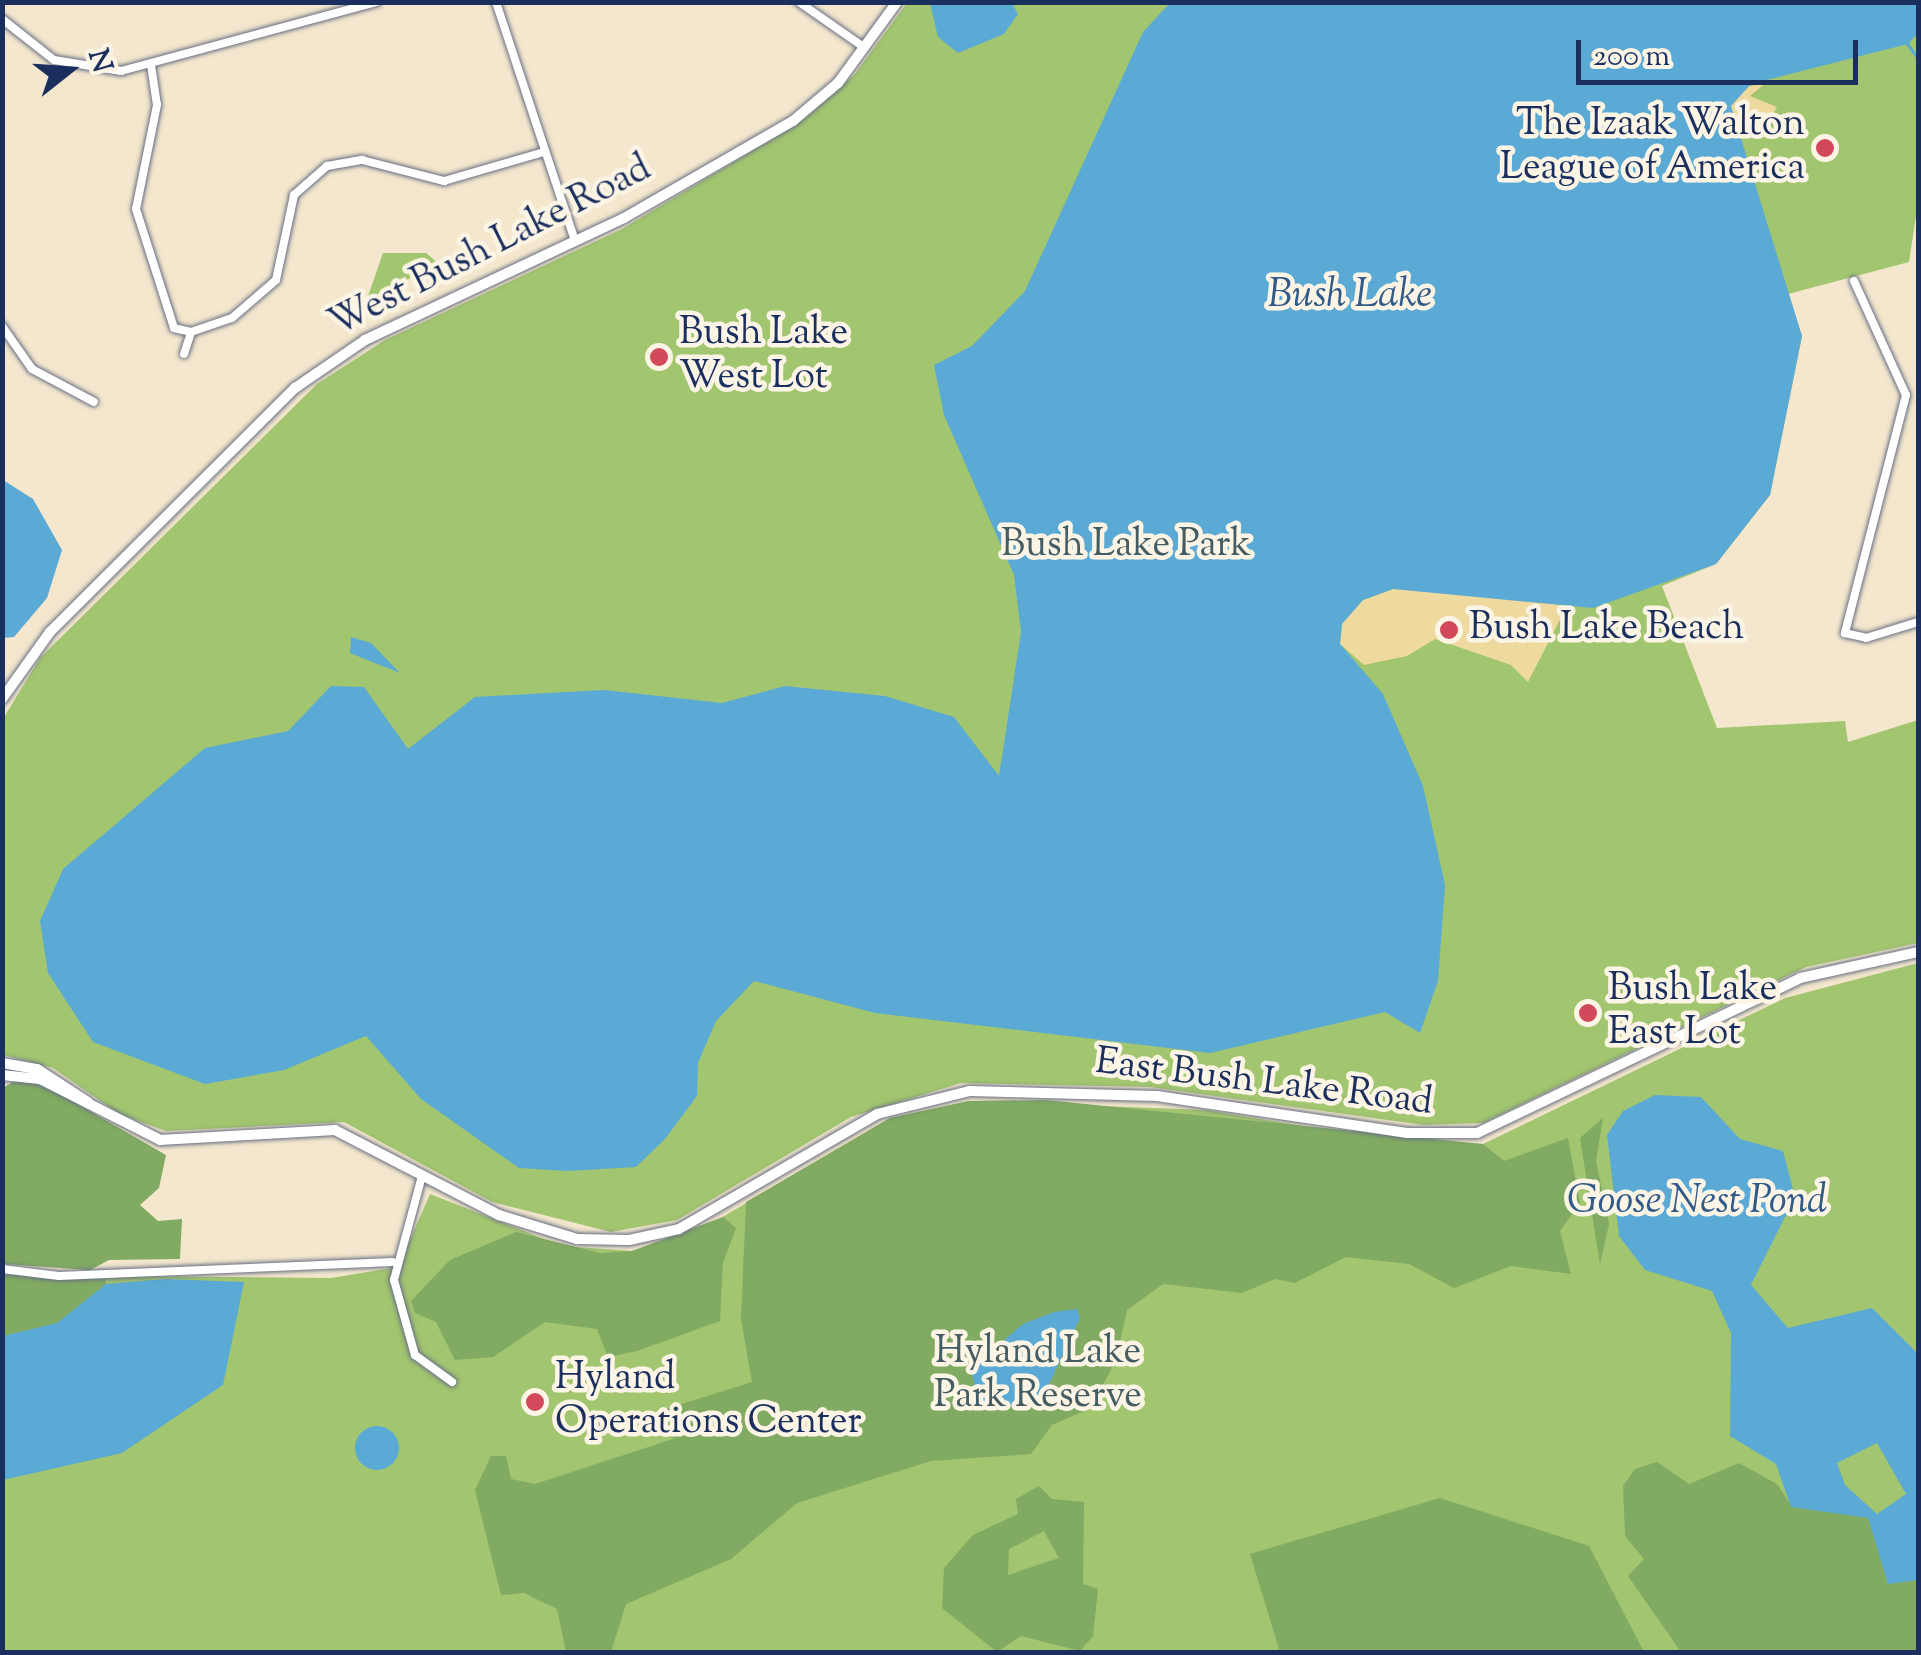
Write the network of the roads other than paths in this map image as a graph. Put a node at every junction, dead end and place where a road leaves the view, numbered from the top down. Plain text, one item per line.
1 (377, 2) edge
2 (496, 2) edge
3 (800, 2) edge
4 (897, 2) edge
5 (4, 23) edge
6 (865, 48) junction
7 (151, 65) junction
8 (544, 152) junction
9 (575, 241) junction
10 (1854, 280) dead end
11 (2, 326) edge
12 (190, 332) junction
13 (184, 354) dead end
14 (94, 402) dead end
15 (1918, 622) edge
16 (2, 699) edge
17 (1918, 952) edge
18 (5, 1062) edge
19 (2, 1075) edge
20 (92, 1107) junction
21 (422, 1176) junction
22 (393, 1262) junction
23 (2, 1269) edge
24 (452, 1382) dead end

1 - 7 street
2 - 8 street
3 - 6 street
4 - 6 street, West Bush Lake Road
5 - 7 street
6 - 9 street, West Bush Lake Road
7 - 12 street
8 - 9 street
8 - 12 street
9 - 16 street, West Bush Lake Road
10 - 15 street
11 - 14 street
12 - 13 street
17 - 21 street, East Bush Lake Road
18 - 20 street, East Bush Lake Road
19 - 20 street, East Bush Lake Road
20 - 21 street, East Bush Lake Road
21 - 22 street
22 - 23 street
22 - 24 street

